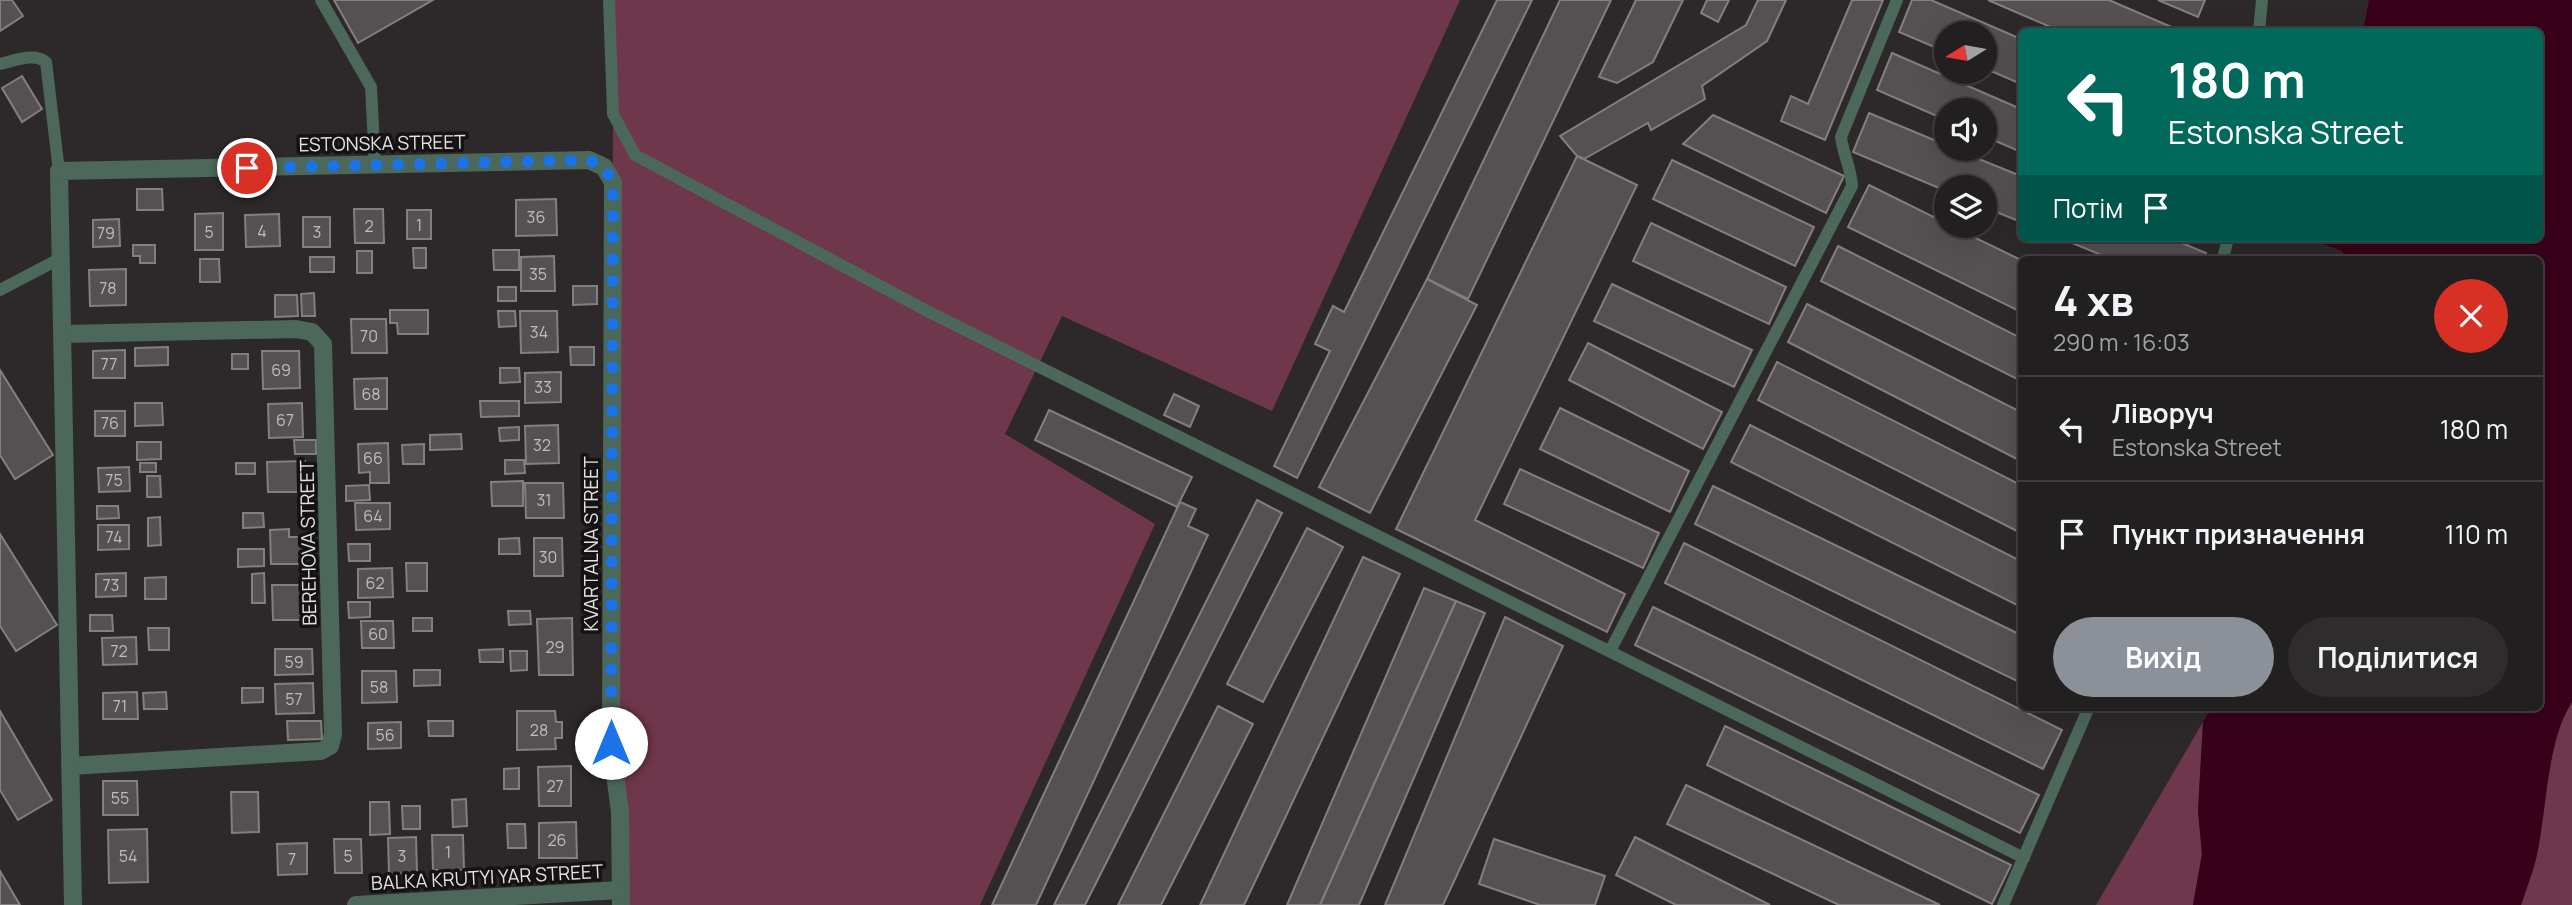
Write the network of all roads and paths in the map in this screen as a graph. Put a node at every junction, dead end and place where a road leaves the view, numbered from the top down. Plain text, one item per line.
1 (321, 0) edge
2 (609, 0) edge
3 (1897, 0) edge
4 (2263, 0) edge
5 (2260, 28) edge
6 (0, 64) edge
7 (376, 164) junction
8 (59, 171) junction
9 (613, 182) joint
10 (61, 258) junction
11 (0, 290) edge
12 (62, 334) junction
13 (1610, 651) junction
14 (2087, 711) edge
15 (70, 766) junction
16 (2024, 858) junction
17 (621, 897) edge
18 (73, 905) edge
19 (356, 905) edge
20 (2003, 905) edge

1 - 7 lane
2 - 13 lane
3 - 13 lane
4 - 5 lane
6 - 8 lane
7 - 8 street, ESTONSKA STREET
7 - 9 street, ESTONSKA STREET
8 - 10 street
9 - 17 street, KVARTALNA STREET
10 - 11 lane
10 - 12 street
12 - 15 street
12 - 15 street, BEREHOVA STREET
13 - 16 lane
14 - 16 lane
15 - 18 street
16 - 20 lane
17 - 19 street, BALKA KRUTYI YAR STREET

